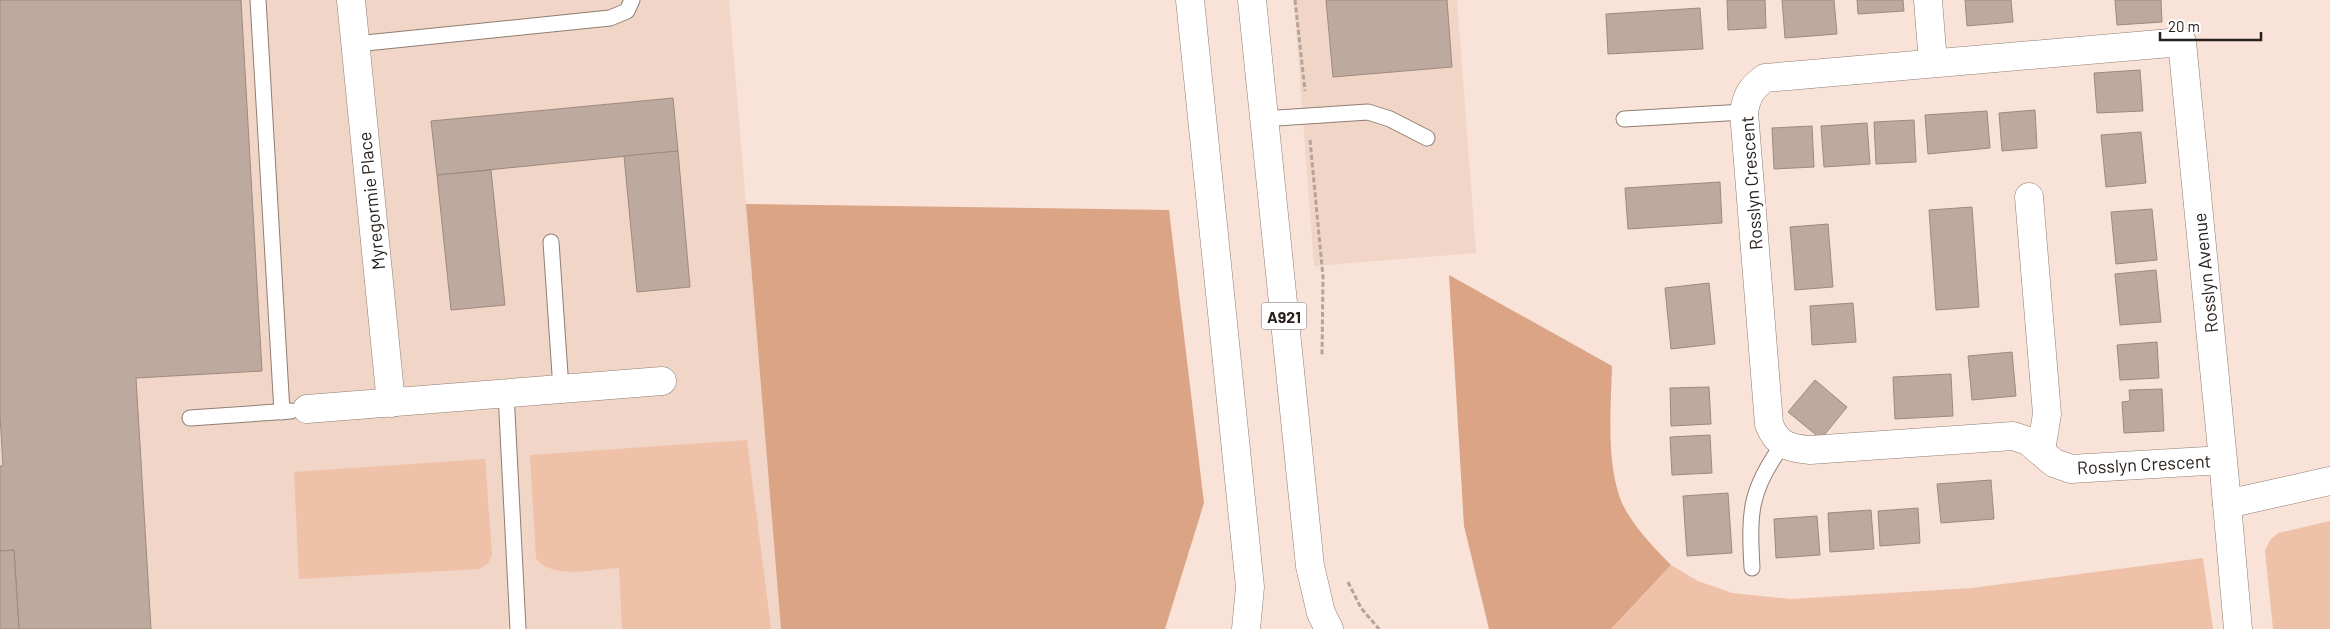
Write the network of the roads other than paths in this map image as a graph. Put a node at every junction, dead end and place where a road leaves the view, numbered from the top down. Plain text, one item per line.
1 (258, 0) edge
2 (351, 0) edge
3 (632, 0) edge
4 (1190, 0) edge
5 (1252, 0) edge
6 (1928, 0) edge
7 (2182, 42) joint
8 (356, 44) junction
9 (1932, 63) junction
10 (1744, 112) junction
11 (1263, 119) junction
12 (1624, 119) dead end
13 (1427, 138) dead end
14 (2029, 197) dead end
15 (551, 242) dead end
16 (662, 381) dead end
17 (561, 389) junction
18 (506, 394) junction
19 (391, 403) junction
20 (295, 411) junction
21 (190, 418) dead end
22 (1783, 444) junction
23 (2041, 451) junction
24 (2223, 460) junction
25 (2330, 481) edge
26 (2227, 504) junction
27 (1752, 568) dead end
28 (518, 629) edge
29 (1246, 629) edge
30 (1329, 629) edge
31 (2238, 629) edge

1 - 20 lane
2 - 8 street, Myregormie Place
3 - 8 lane
4 - 29 street
5 - 11 street, A921
6 - 9 street
7 - 9 street, Rosslyn Crescent
7 - 24 street, Rosslyn Avenue
8 - 19 street, Myregormie Place
9 - 10 street, Rosslyn Crescent
10 - 12 lane
10 - 22 street, Rosslyn Crescent
11 - 13 lane
11 - 30 street, A921
14 - 23 street
15 - 17 lane
16 - 17 street
17 - 18 street
18 - 19 street
18 - 28 lane
19 - 20 street
20 - 21 lane
22 - 23 street, Rosslyn Crescent
22 - 27 lane
23 - 24 street, Rosslyn Crescent
24 - 26 street, Rosslyn Avenue
25 - 26 street
26 - 31 street, Rosslyn Avenue

